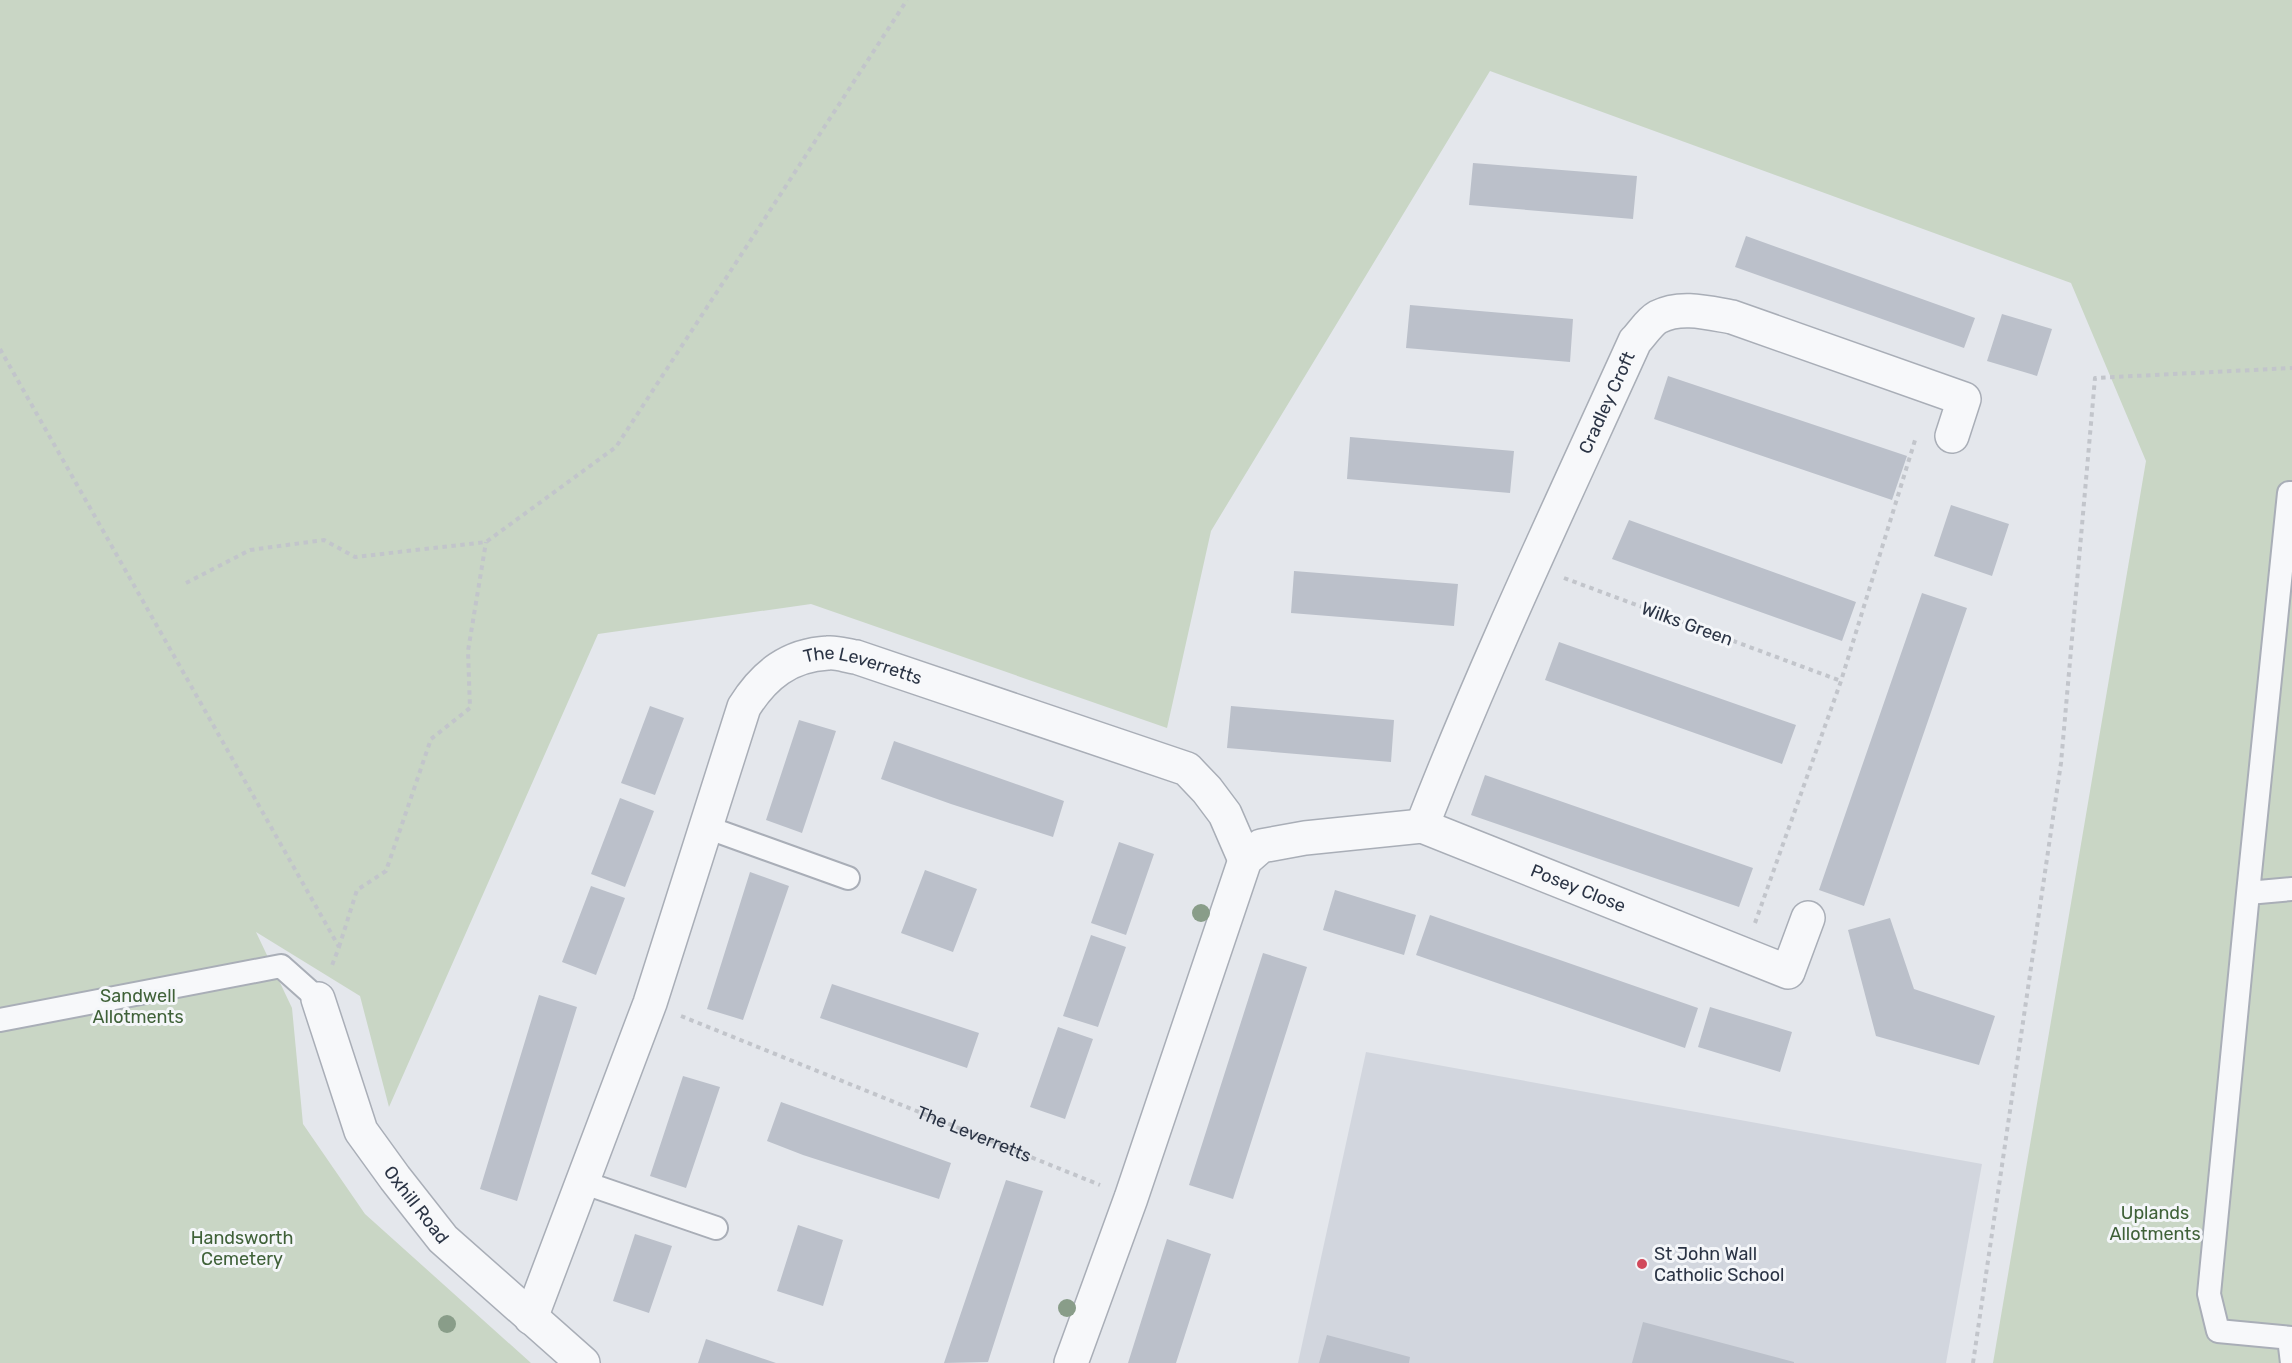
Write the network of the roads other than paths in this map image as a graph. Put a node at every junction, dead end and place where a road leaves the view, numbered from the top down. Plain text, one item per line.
1 (1952, 436) dead end
2 (2292, 493) edge
3 (1422, 826) junction
4 (706, 828) junction
5 (1245, 860) junction
6 (848, 878) dead end
7 (2292, 889) edge
8 (2248, 893) junction
9 (1808, 918) dead end
10 (318, 999) joint
11 (0, 1020) edge
12 (582, 1182) junction
13 (716, 1228) dead end
14 (531, 1318) junction
15 (2291, 1338) edge
16 (583, 1363) edge
17 (1071, 1363) edge
18 (2292, 1363) edge

1 - 3 street, Cradley Croft
2 - 8 lane
3 - 5 street, Posey Close
3 - 9 street, Posey Close
4 - 5 street, The Leverretts
4 - 6 lane
4 - 12 street, The Leverretts
5 - 17 street
7 - 8 lane
8 - 15 lane
10 - 11 lane
10 - 14 street, Oxhill Road
12 - 13 lane
12 - 14 street, The Leverretts
14 - 16 street, Oxhill Road
15 - 18 lane

